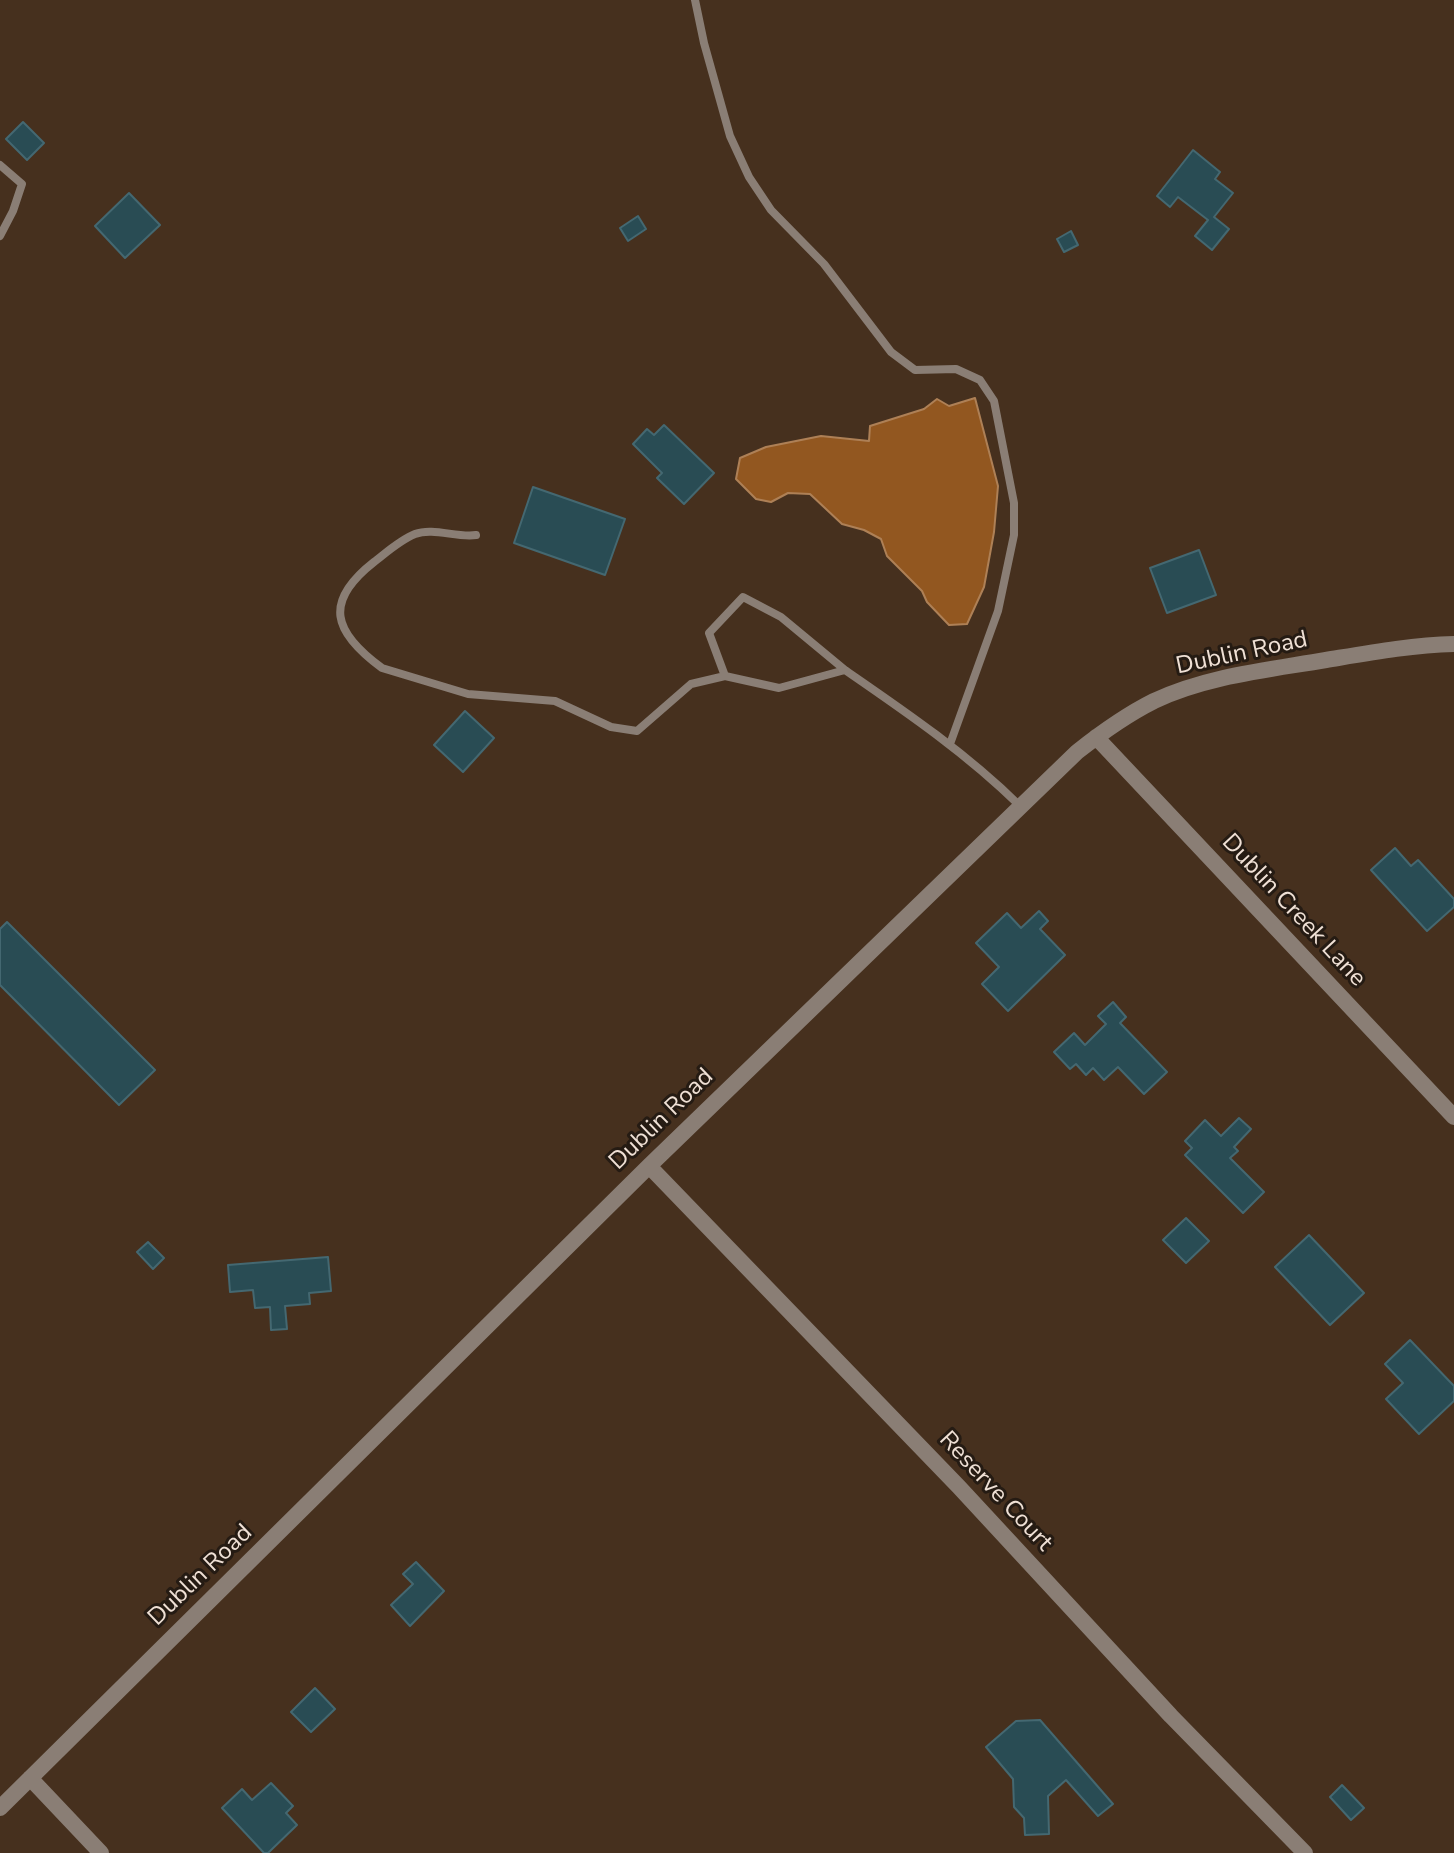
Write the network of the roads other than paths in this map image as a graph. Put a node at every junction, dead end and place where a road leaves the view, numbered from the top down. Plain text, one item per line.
1 (695, 0) edge
2 (0, 165) edge
3 (0, 236) edge
4 (476, 535) dead end
5 (1454, 644) edge
6 (845, 670) junction
7 (725, 676) junction
8 (1096, 737) junction
9 (950, 744) junction
10 (1019, 805) junction
11 (1454, 1117) edge
12 (649, 1166) junction
13 (30, 1778) junction
14 (0, 1808) edge
15 (101, 1853) edge
16 (1305, 1853) edge

1 - 9 lane
2 - 3 lane
4 - 7 lane
5 - 8 street, Dublin Road
6 - 7 lane
6 - 7 lane
6 - 9 lane
8 - 10 street, Dublin Road
8 - 11 street, Dublin Creek Lane
9 - 10 lane
10 - 12 street, Dublin Road
12 - 13 street, Dublin Road
12 - 16 street, Reserve Court
13 - 14 street, Dublin Road
13 - 15 street

